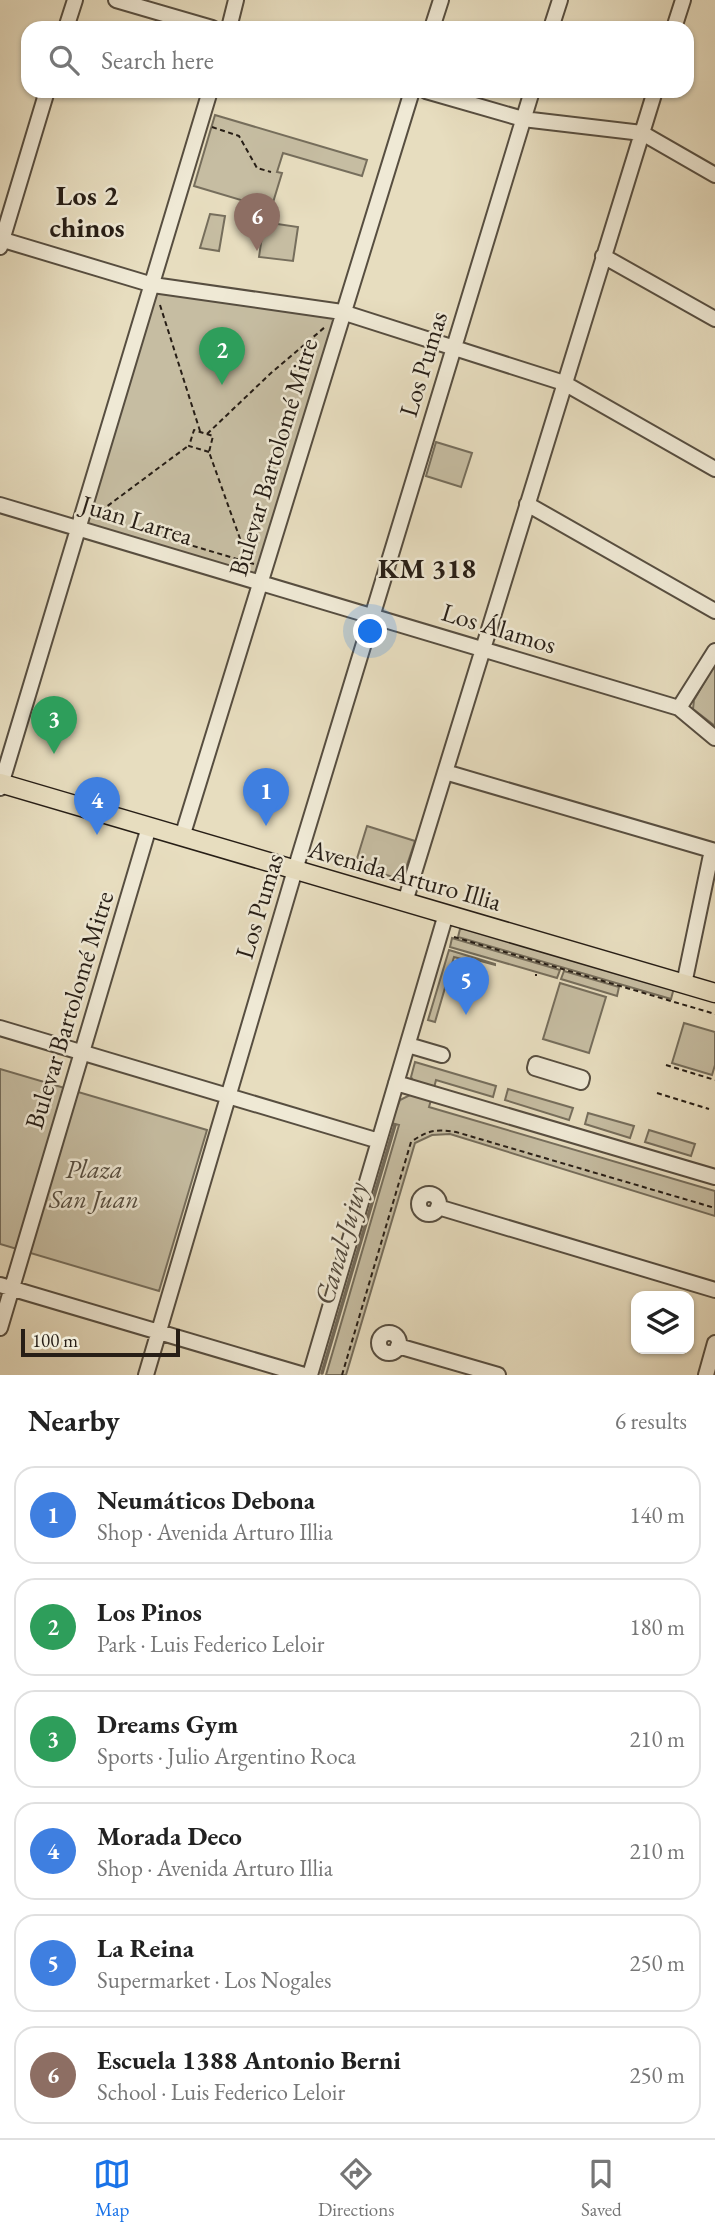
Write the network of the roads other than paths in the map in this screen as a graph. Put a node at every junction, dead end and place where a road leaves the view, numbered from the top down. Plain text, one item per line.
1 (75, 0) edge
2 (116, 0) edge
3 (236, 0) edge
4 (441, 0) edge
5 (560, 0) edge
6 (683, 0) edge
7 (68, 21) edge
8 (188, 21) edge
9 (231, 21) edge
10 (434, 21) edge
11 (553, 21) edge
12 (676, 21) edge
13 (45, 98) edge
14 (208, 98) edge
15 (410, 98) edge
16 (450, 98) edge
17 (530, 98) edge
18 (653, 98) edge
19 (523, 119) junction
20 (642, 133) junction
21 (715, 175) edge
22 (1, 242) edge
23 (603, 256) junction
24 (153, 285) junction
25 (342, 312) junction
26 (715, 319) edge
27 (454, 348) junction
28 (564, 383) junction
29 (715, 469) edge
30 (527, 504) junction
31 (0, 505) edge
32 (80, 528) junction
33 (261, 582) junction
34 (715, 611) edge
35 (372, 616) junction
36 (482, 649) junction
37 (715, 651) edge
38 (679, 708) junction
39 (715, 738) edge
40 (444, 772) junction
41 (0, 785) edge
42 (149, 827) junction
43 (183, 837) junction
44 (713, 851) edge
45 (295, 870) junction
46 (405, 902) junction
47 (446, 914) junction
48 (684, 984) junction
49 (715, 993) edge
50 (0, 1028) edge
51 (408, 1045) junction
52 (82, 1052) junction
53 (442, 1055) dead end
54 (534, 1066) dead end
55 (583, 1080) dead end
56 (396, 1083) junction
57 (229, 1096) junction
58 (379, 1141) junction
59 (715, 1177) edge
60 (438, 1207) dead end
61 (6, 1287) edge
62 (715, 1290) edge
63 (0, 1328) edge
64 (159, 1332) junction
65 (715, 1343) edge
66 (398, 1346) dead end
67 (146, 1375) edge
68 (304, 1375) edge
69 (310, 1375) edge
70 (498, 1375) edge
71 (706, 1375) edge

1 - 7 street
2 - 8 street
3 - 9 street
4 - 10 street
5 - 11 street
6 - 12 street
13 - 22 street
14 - 24 street
15 - 25 street, Bulevar Bartolomé Mitre
16 - 19 street
17 - 19 street, Los Pumas
18 - 20 street
19 - 20 street
19 - 27 street, Los Pumas
20 - 21 street
20 - 23 street
22 - 24 street
23 - 26 street
23 - 28 street
24 - 25 street
24 - 32 street
25 - 27 street
25 - 33 street, Bulevar Bartolomé Mitre
27 - 28 street
27 - 35 street, Los Pumas
28 - 29 street
28 - 30 street
30 - 34 street
30 - 36 street
31 - 32 street, Juan Larrea
32 - 33 street, Juan Larrea
32 - 41 street
33 - 35 street, Los Álamos
33 - 43 street, Bulevar Bartolomé Mitre
35 - 36 street, Los Álamos
35 - 45 street, Los Pumas
36 - 38 street, Los Álamos
36 - 40 street
37 - 38 street
38 - 39 street, Los Álamos
40 - 44 street
40 - 46 street
41 - 42 main road, Avenida Arturo Illia
42 - 43 main road, Avenida Arturo Illia
42 - 52 street, Bulevar Bartolomé Mitre
43 - 45 main road, Avenida Arturo Illia
44 - 48 street
45 - 46 main road, Avenida Arturo Illia
45 - 57 street, Los Pumas
46 - 47 main road, Avenida Arturo Illia
47 - 48 main road, Avenida Arturo Illia
47 - 51 street
48 - 49 main road, Avenida Arturo Illia
50 - 52 street
51 - 53 street
51 - 56 street
52 - 57 street
52 - 61 street, Bulevar Bartolomé Mitre
54 - 55 street
56 - 58 street
56 - 59 street
57 - 58 street
57 - 64 street, Los Pumas
58 - 69 street
60 - 62 street
61 - 63 street, Bulevar Bartolomé Mitre
61 - 64 street
64 - 67 street, Los Pumas
64 - 68 street
65 - 71 street
66 - 70 street

